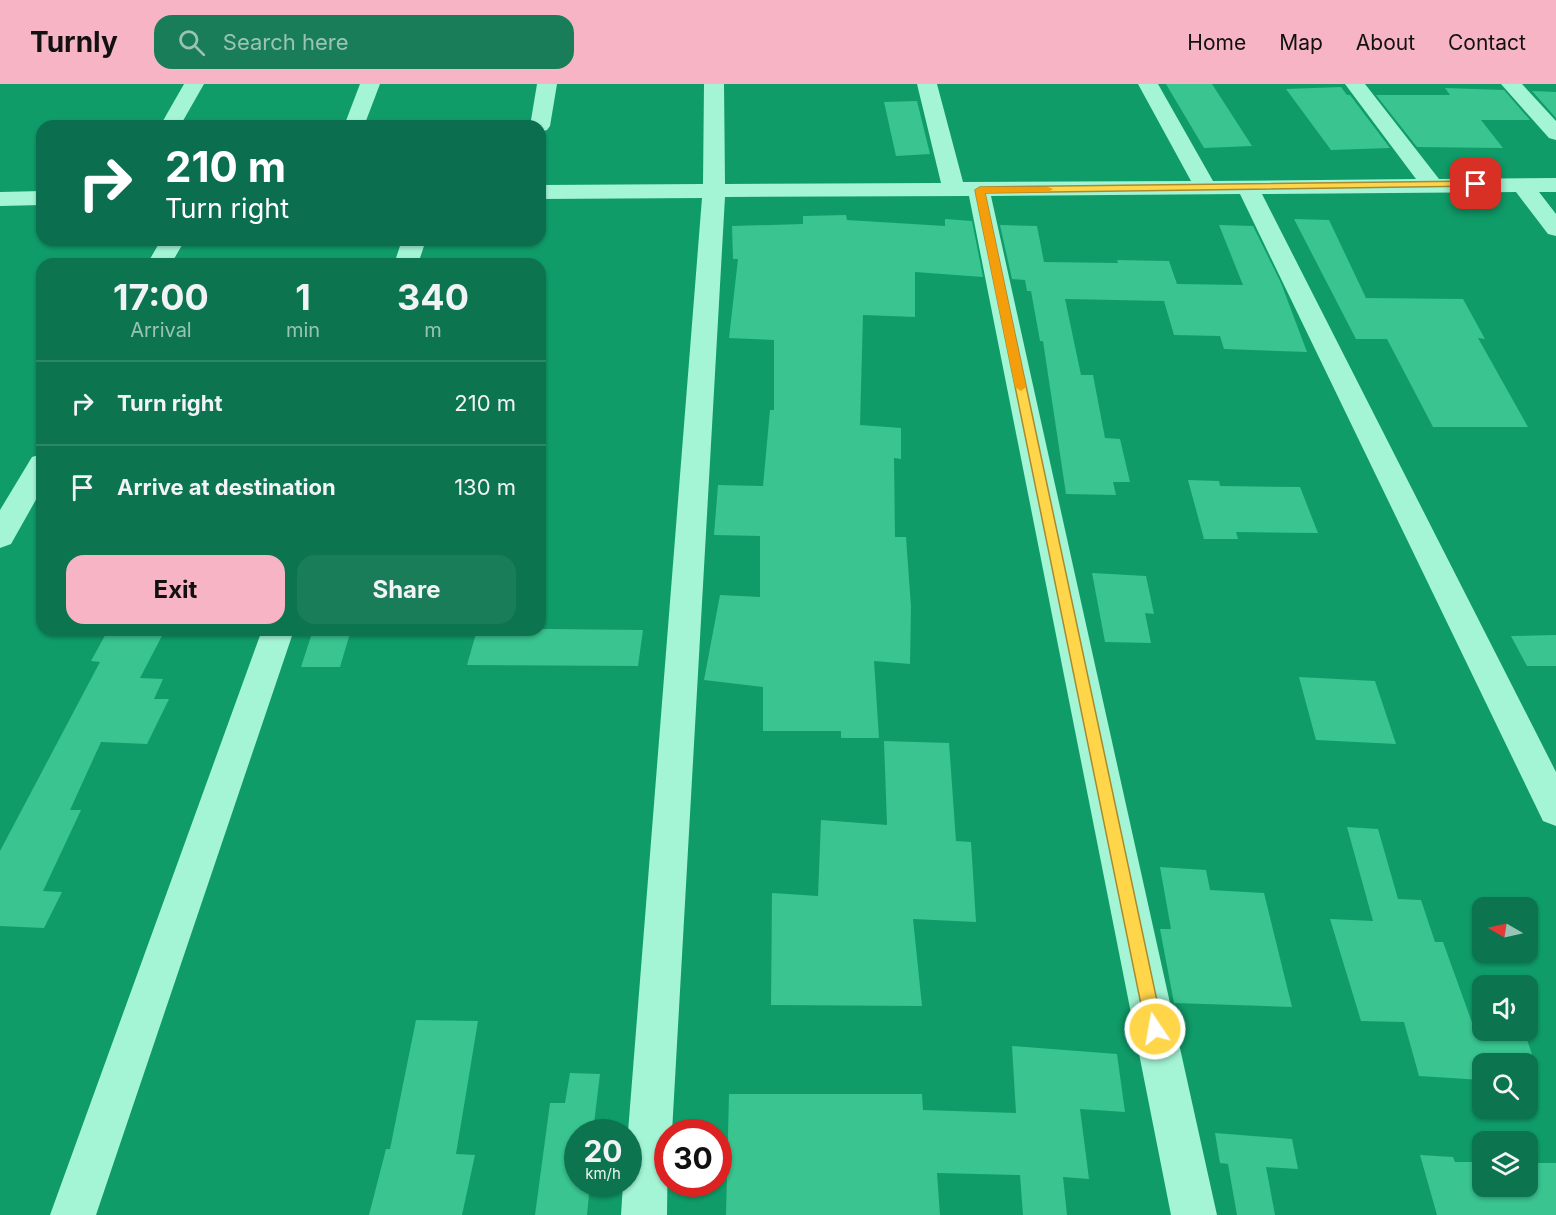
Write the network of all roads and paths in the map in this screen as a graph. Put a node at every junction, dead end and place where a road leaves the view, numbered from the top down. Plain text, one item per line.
1 (194, 84) edge
2 (370, 84) edge
3 (547, 84) edge
4 (714, 84) edge
5 (927, 84) edge
6 (1148, 84) edge
7 (1355, 84) edge
8 (1511, 84) edge
9 (173, 120) edge
10 (356, 120) edge
11 (541, 120) edge
12 (1556, 134) edge
13 (1431, 184) junction
14 (1521, 184) junction
15 (1556, 185) edge
16 (1206, 188) junction
17 (1248, 188) junction
18 (714, 190) junction
19 (967, 190) junction
20 (546, 192) edge
21 (36, 198) edge
22 (0, 199) edge
23 (1556, 229) edge
24 (36, 474) edge
25 (0, 536) edge
26 (276, 636) edge
27 (1556, 809) edge
28 (73, 1215) edge
29 (644, 1215) edge
30 (1194, 1215) edge

1 - 9 street
2 - 10 street
3 - 11 street
4 - 18 street
5 - 19 street
6 - 16 street
7 - 13 street
8 - 12 street
13 - 14 street
13 - 17 street
14 - 15 street
14 - 23 street
16 - 17 street
16 - 19 street
17 - 27 street
18 - 19 street
18 - 20 street
18 - 29 street
19 - 30 street
21 - 22 street
24 - 25 street
26 - 28 street

